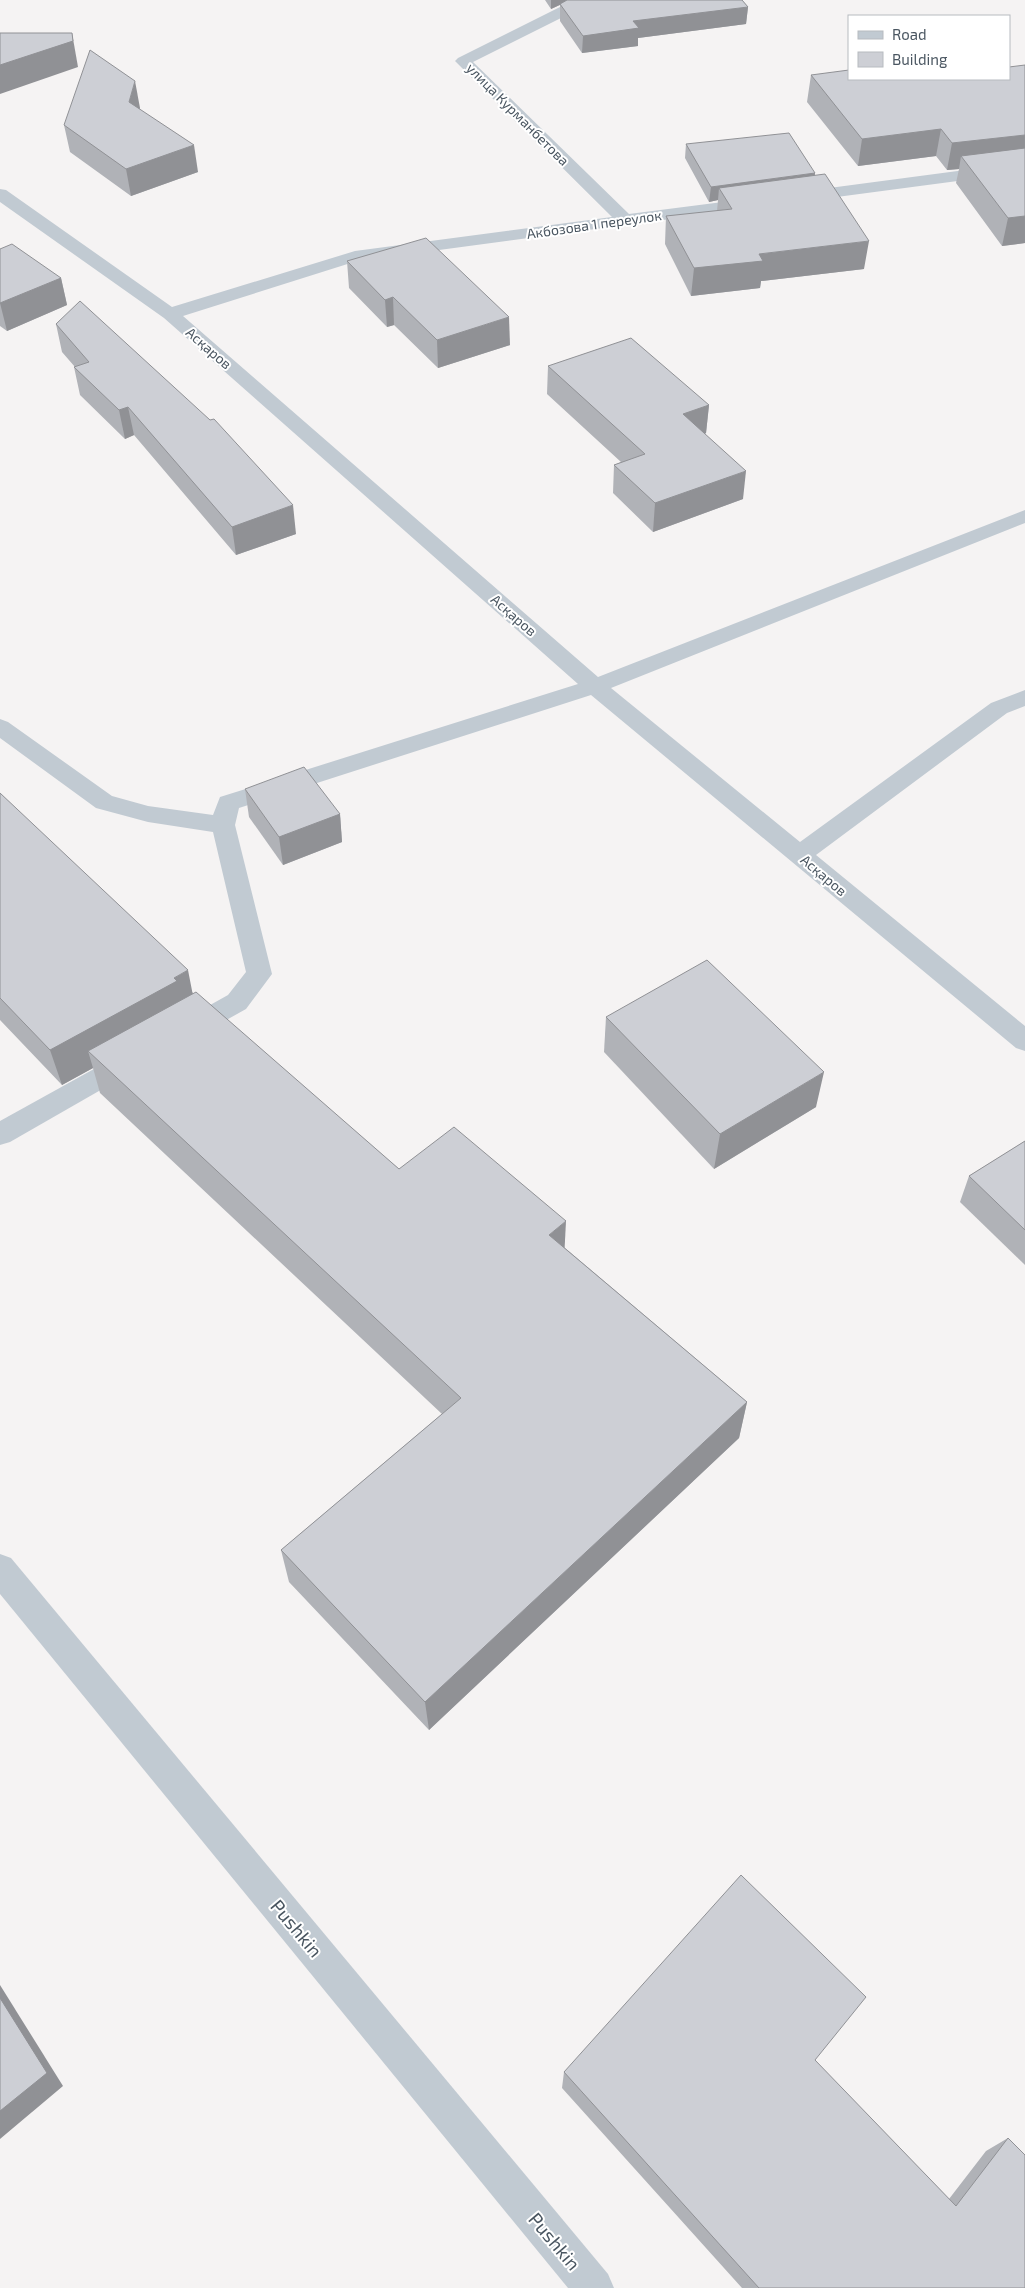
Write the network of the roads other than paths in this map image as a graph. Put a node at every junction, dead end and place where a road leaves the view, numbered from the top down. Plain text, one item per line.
1 (586, 0) edge
2 (1025, 167) edge
3 (0, 194) edge
4 (625, 220) junction
5 (170, 314) junction
6 (1025, 516) edge
7 (595, 686) junction
8 (1025, 698) edge
9 (0, 727) edge
10 (223, 825) junction
11 (800, 855) junction
12 (1025, 1040) edge
13 (0, 1134) edge
14 (0, 1569) edge
15 (594, 2288) edge

1 - 4 street, улица Курманбетова
2 - 4 street, Акбозова 1 переулок
3 - 5 street, Асқаров
4 - 5 street, Акбозова 1 переулок
5 - 7 street, Асқаров
6 - 7 street
7 - 10 street
7 - 11 street, Асқаров
8 - 11 street
9 - 10 street
10 - 13 street
11 - 12 street, Асқаров
14 - 15 street, Pushkin

